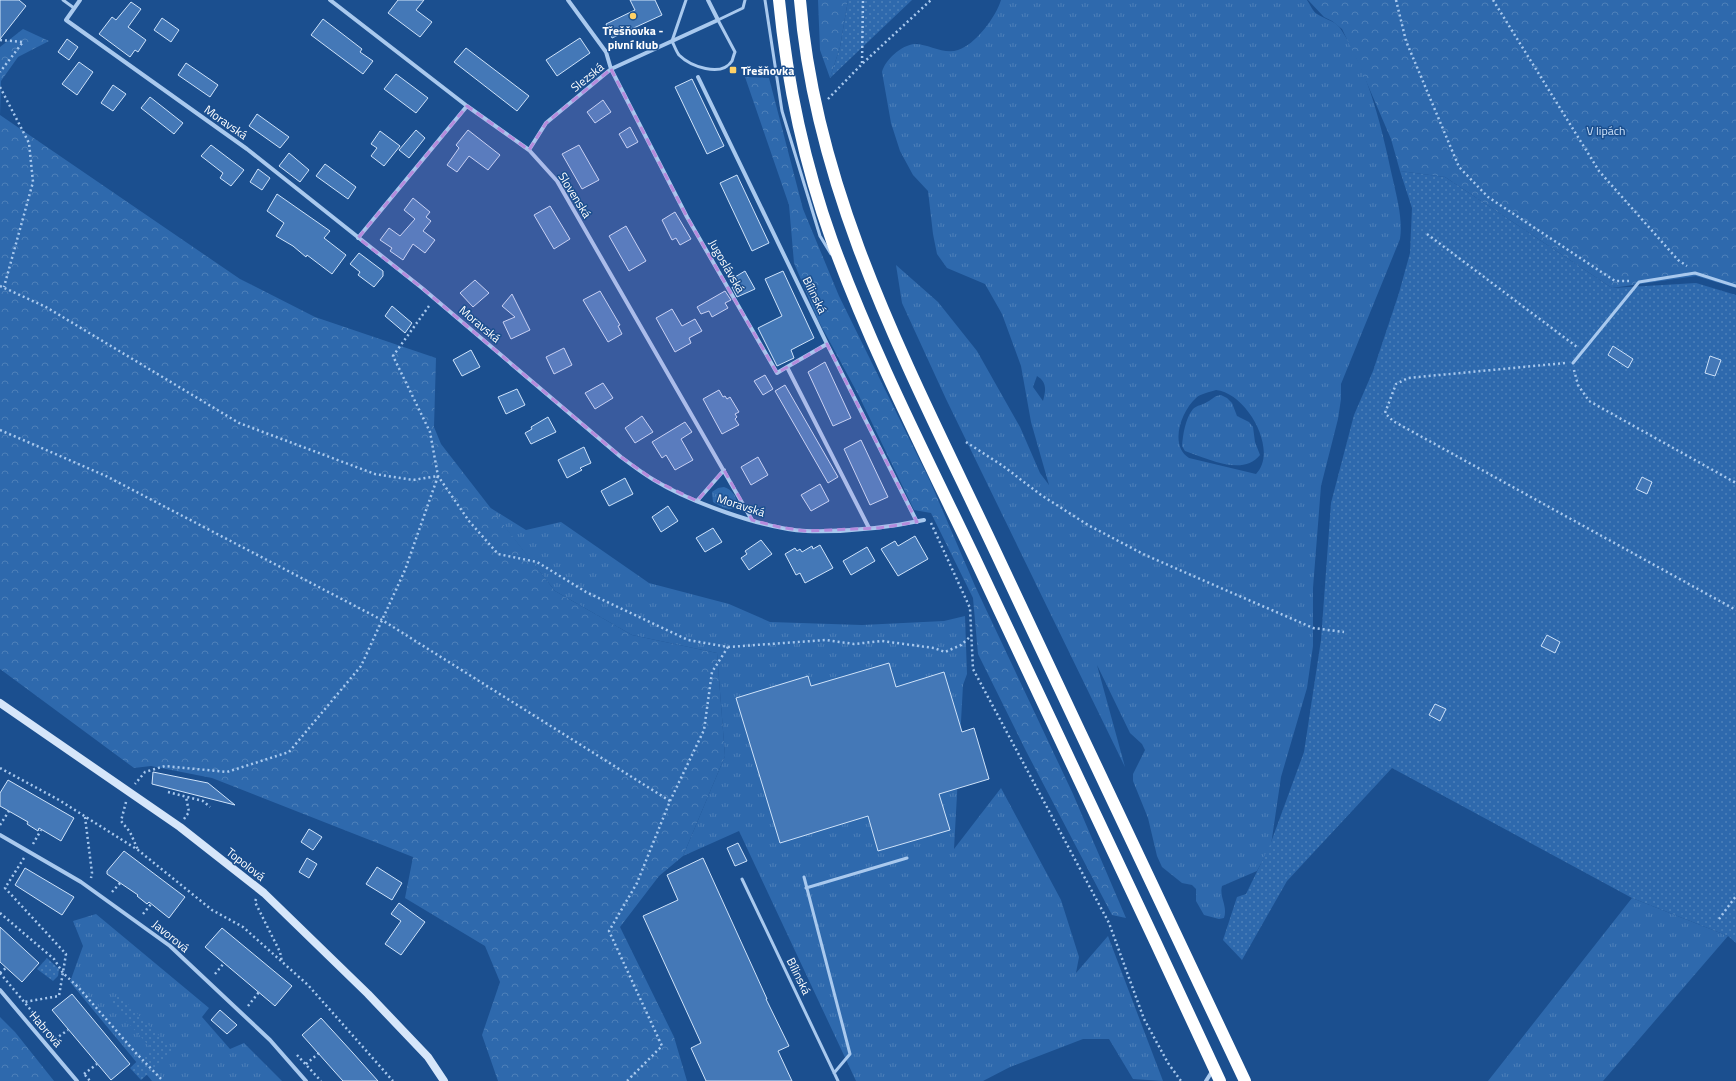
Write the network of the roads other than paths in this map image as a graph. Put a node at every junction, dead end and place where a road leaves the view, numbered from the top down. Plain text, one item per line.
1 (63, 0) edge
2 (80, 0) edge
3 (330, 0) edge
4 (568, 0) edge
5 (686, 0) edge
6 (708, 0) edge
7 (745, 0) edge
8 (765, 0) edge
9 (779, 0) edge
10 (800, 0) edge
11 (74, 8) junction
12 (718, 20) junction
13 (672, 41) junction
14 (611, 70) junction
15 (698, 77) dead end
16 (466, 106) junction
17 (529, 150) junction
18 (358, 238) junction
19 (847, 280) junction
20 (1736, 286) edge
21 (827, 344) junction
22 (1573, 363) road end
23 (787, 367) junction
24 (724, 470) junction
25 (697, 501) junction
26 (752, 520) junction
27 (924, 520) road end
28 (917, 522) junction
29 (869, 528) junction
30 (0, 703) edge
31 (0, 835) edge
32 (907, 858) dead end
33 (804, 877) dead end
34 (742, 879) dead end
35 (806, 888) junction
36 (0, 990) edge
37 (1214, 1068) junction
38 (834, 1073) junction
39 (77, 1081) edge
40 (306, 1081) edge
41 (444, 1081) edge
42 (838, 1081) edge
43 (1206, 1081) edge
44 (1220, 1081) edge
45 (1245, 1081) edge

1 - 11 lane
2 - 11 street
3 - 16 street, Slovenská
4 - 14 street, Jugoslávská
5 - 13 lane
6 - 12 street
7 - 12 lane
8 - 19 lane
9 - 19 highway
10 - 45 highway
11 - 18 street, Moravská
12 - 13 street, Slezská
12 - 13 lane
13 - 14 street, Slezská
14 - 17 street, Slezská
14 - 23 street, Jugoslávská
15 - 21 street, Bílinská
16 - 17 street, Slovenská
16 - 18 street
17 - 24 street, Slovenská
18 - 25 street, Moravská
19 - 37 highway
20 - 22 lane
21 - 23 street
21 - 28 street, Bílinská
23 - 29 street
24 - 25 street
24 - 26 street, Slovenská
25 - 26 street, Moravská
26 - 29 street, Moravská
27 - 28 street, Moravská
28 - 29 street, Moravská
30 - 41 street, Topolová
31 - 40 street, Javorová
32 - 35 lane
33 - 35 lane
34 - 38 lane, Bílinská
35 - 38 lane
36 - 39 street, Habrová
37 - 43 street
37 - 44 highway
38 - 42 lane, Bílinská

